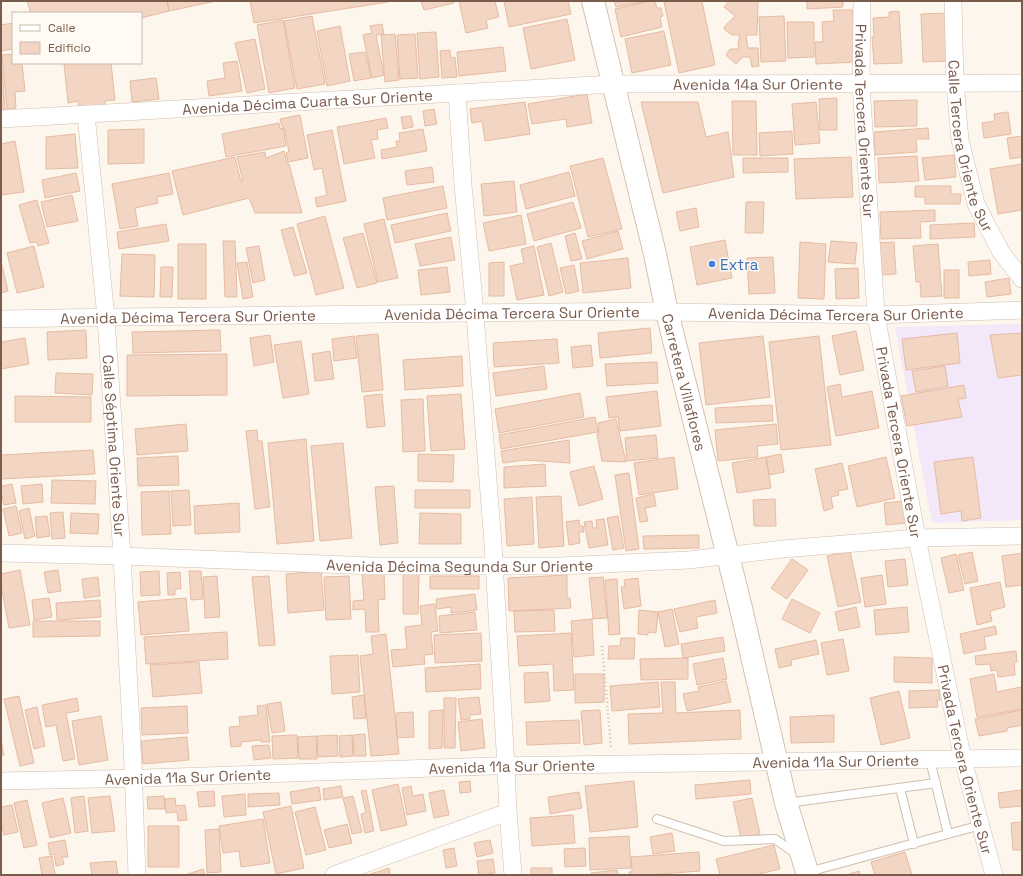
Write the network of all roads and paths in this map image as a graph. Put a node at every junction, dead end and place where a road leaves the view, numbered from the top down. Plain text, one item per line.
1 (593, 1) edge
2 (862, 1) edge
3 (953, 1) edge
4 (613, 84) junction
5 (861, 84) junction
6 (955, 84) junction
7 (1022, 84) edge
8 (457, 93) junction
9 (86, 114) junction
10 (1, 119) edge
11 (1022, 279) edge
12 (1022, 310) edge
13 (667, 312) junction
14 (474, 313) junction
15 (876, 315) junction
16 (106, 318) junction
17 (1, 319) edge
18 (1022, 536) edge
19 (917, 538) junction
20 (1, 553) edge
21 (728, 555) junction
22 (122, 556) junction
23 (494, 566) junction
24 (602, 646) dead end
25 (1022, 758) edge
26 (930, 760) junction
27 (963, 760) junction
28 (776, 762) junction
29 (612, 764) junction
30 (506, 766) junction
31 (133, 777) junction
32 (1, 781) edge
33 (936, 783) junction
34 (900, 788) junction
35 (786, 803) junction
36 (508, 812) junction
37 (657, 819) dead end
38 (981, 825) junction
39 (948, 834) junction
40 (914, 844) junction
41 (806, 868) edge
42 (137, 875) edge
43 (334, 875) edge
44 (513, 875) edge
45 (994, 875) edge

1 - 4 main road, Carretera Villaflores
2 - 5 street, Privada Tercera Oriente Sur
3 - 6 street, Calle Tercera Oriente Sur
4 - 5 street, Avenida 14a Sur Oriente
4 - 8 street, Avenida Décima Cuarta Sur Oriente
4 - 13 main road, Carretera Villaflores
5 - 6 street, Avenida 14a Sur Oriente
5 - 15 street, Privada Tercera Oriente Sur
6 - 7 street, Avenida 14a Sur Oriente
6 - 11 street, Calle Tercera Oriente Sur
8 - 9 street, Avenida Décima Cuarta Sur Oriente
8 - 14 street
9 - 10 street, Avenida Décima Cuarta Sur Oriente
9 - 16 street, Calle Séptima Oriente Sur
12 - 15 street, Avenida Décima Tercera Sur Oriente
13 - 14 street, Avenida Décima Tercera Sur Oriente
13 - 15 street, Avenida Décima Tercera Sur Oriente
13 - 21 main road, Carretera Villaflores
14 - 16 street, Avenida Décima Tercera Sur Oriente
14 - 23 street
15 - 19 street, Privada Tercera Oriente Sur
16 - 17 street, Avenida Décima Tercera Sur Oriente
16 - 22 street, Calle Séptima Oriente Sur
18 - 19 street, Avenida Décima Segunda Sur Oriente
19 - 21 street, Avenida Décima Segunda Sur Oriente
19 - 27 street, Privada Tercera Oriente Sur
20 - 22 street, Avenida Décima Segunda Sur Oriente
21 - 23 street, Avenida Décima Segunda Sur Oriente
21 - 28 main road, Carretera Villaflores
22 - 23 street, Avenida Décima Segunda Sur Oriente
22 - 31 street, Calle Séptima Oriente Sur
23 - 30 street
24 - 29 path
25 - 27 street, Avenida 11a Sur Oriente
26 - 27 street, Avenida 11a Sur Oriente
26 - 28 street, Avenida 11a Sur Oriente
26 - 33 lane
27 - 38 street, Privada Tercera Oriente Sur
28 - 29 street, Avenida 11a Sur Oriente
28 - 35 main road, Carretera Villaflores
29 - 30 street, Avenida 11a Sur Oriente
30 - 31 street, Avenida 11a Sur Oriente
30 - 36 street
31 - 32 street, Avenida 11a Sur Oriente
31 - 42 street, Calle Séptima Oriente Sur
33 - 34 lane
33 - 39 lane
34 - 35 lane
34 - 40 lane
35 - 41 main road, Carretera Villaflores
36 - 43 street
36 - 44 street
37 - 41 lane
38 - 39 lane
38 - 45 street, Privada Tercera Oriente Sur
39 - 40 lane
40 - 41 lane

